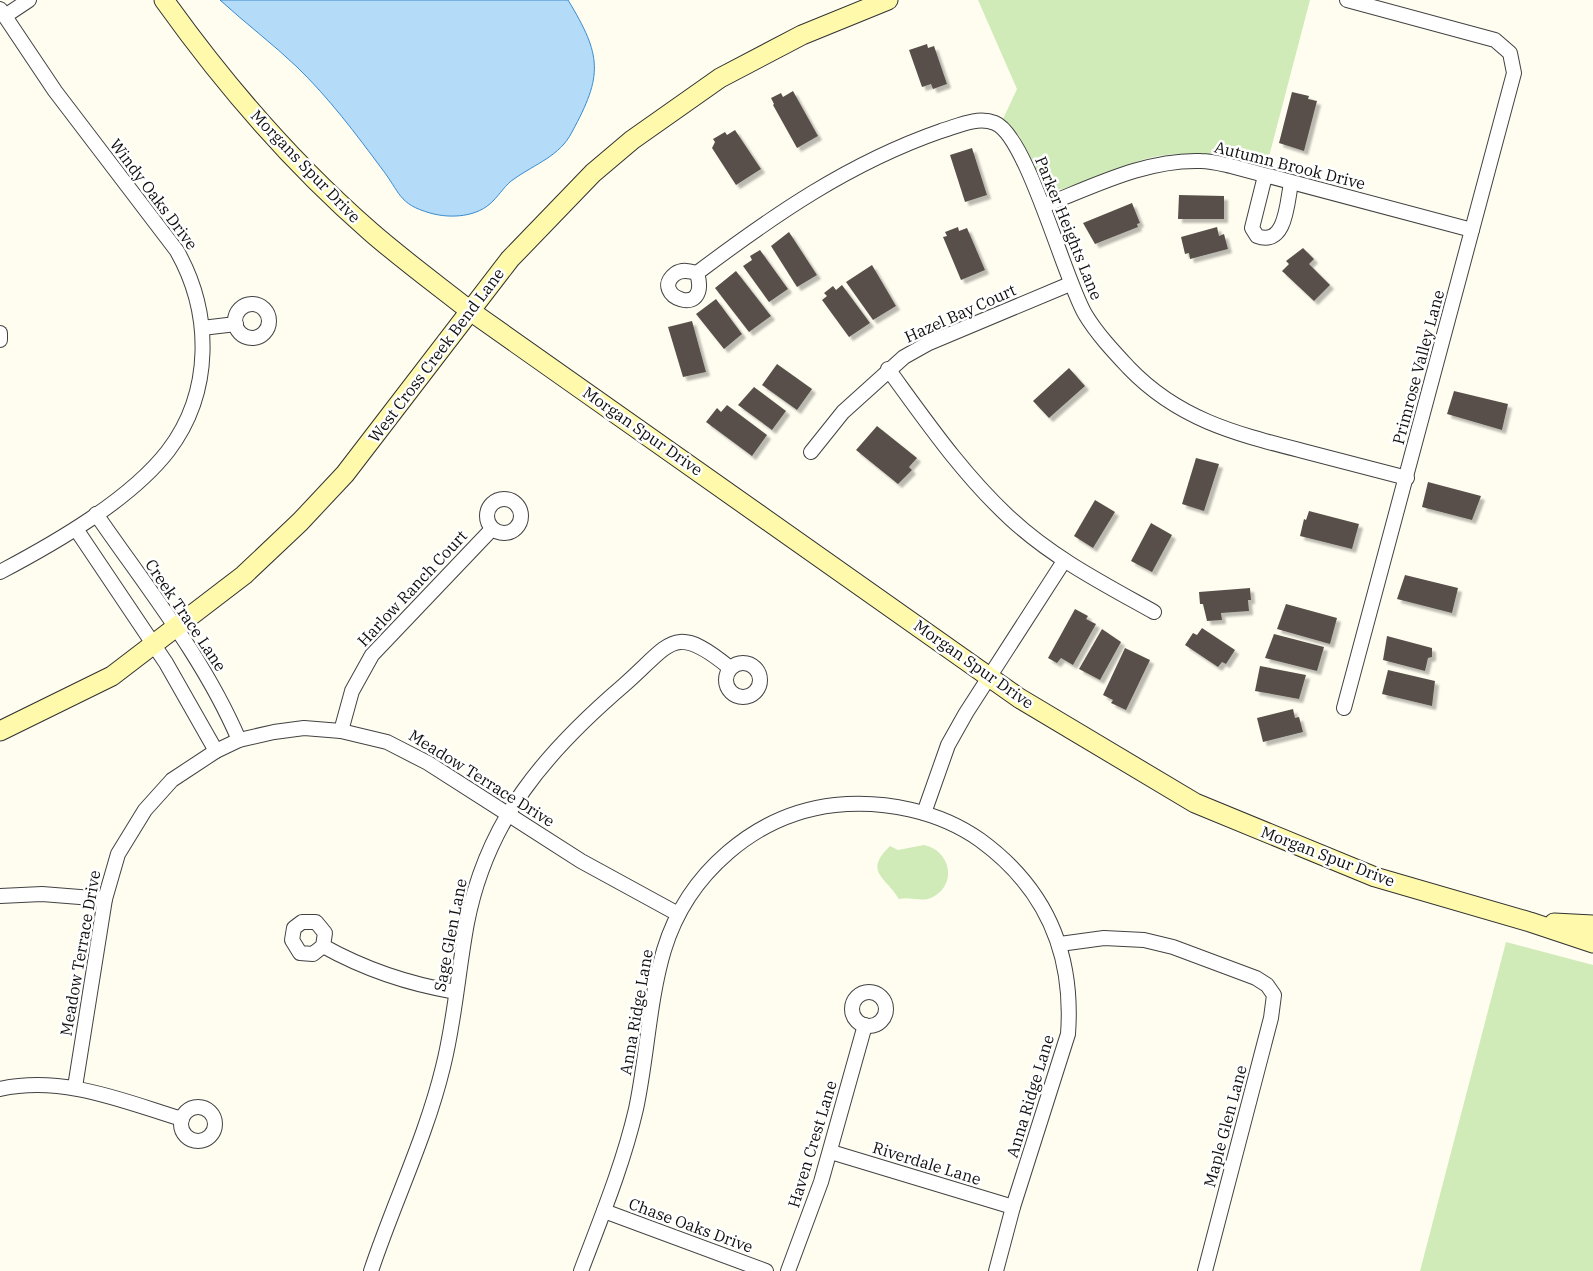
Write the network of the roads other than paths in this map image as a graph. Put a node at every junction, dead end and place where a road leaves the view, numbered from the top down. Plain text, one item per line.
1 (29, 0) edge
2 (164, 0) edge
3 (888, 0) edge
4 (1347, 0) edge
5 (2, 12) edge
6 (1265, 176) junction
7 (1291, 183) junction
8 (1044, 206) junction
9 (1472, 230) junction
10 (697, 274) dead end
11 (1070, 284) junction
12 (469, 310) junction
13 (236, 324) dead end
14 (202, 328) junction
15 (0, 333) edge
16 (0, 340) edge
17 (888, 369) junction
18 (811, 452) dead end
19 (1406, 478) junction
20 (96, 514) junction
21 (76, 529) junction
22 (492, 529) dead end
23 (1064, 561) junction
24 (0, 572) edge
25 (1154, 612) dead end
26 (176, 629) junction
27 (153, 645) junction
28 (730, 668) dead end
29 (988, 676) junction
30 (1344, 708) dead end
31 (0, 731) edge
32 (341, 731) junction
33 (239, 740) junction
34 (216, 751) junction
35 (924, 813) junction
36 (509, 814) junction
37 (0, 896) edge
38 (105, 899) junction
39 (678, 914) junction
40 (1530, 922) junction
41 (1593, 925) edge
42 (1593, 943) edge
43 (1060, 944) junction
44 (323, 946) dead end
45 (456, 992) junction
46 (865, 1025) dead end
47 (75, 1087) junction
48 (0, 1089) edge
49 (182, 1119) dead end
50 (831, 1152) junction
51 (1013, 1207) junction
52 (604, 1211) junction
53 (371, 1271) edge
54 (581, 1271) edge
55 (766, 1271) edge
56 (788, 1271) edge
57 (996, 1271) edge
58 (1205, 1271) edge

1 - 5 street
2 - 12 street, Morgans Spur Drive
3 - 12 street, West Cross Creek Bend Lane
4 - 9 street, Primrose Valley Lane
5 - 14 street, Windy Oaks Drive
6 - 7 street, Autumn Brook Drive
6 - 7 street
6 - 8 street, Autumn Brook Drive
7 - 9 street, Autumn Brook Drive
8 - 10 street, Parker Heights Lane
8 - 11 street, Parker Heights Lane
9 - 19 street, Primrose Valley Lane
11 - 17 street, Hazel Bay Court
11 - 19 street, Parker Heights Lane
12 - 26 street, West Cross Creek Bend Lane
12 - 29 street, Morgan Spur Drive
13 - 14 street
14 - 20 street, Windy Oaks Drive
15 - 16 street
17 - 18 street, Hazel Bay Court
17 - 23 street
19 - 30 street, Primrose Valley Lane
20 - 21 street, Windy Oaks Drive
20 - 26 street, Creek Trace Lane
21 - 24 street, Windy Oaks Drive
21 - 27 street
22 - 32 street, Harlow Ranch Court
23 - 25 street
23 - 29 street
26 - 27 street, West Cross Creek Bend Lane
26 - 33 street, Creek Trace Lane
27 - 31 street, West Cross Creek Bend Lane
27 - 34 street
28 - 36 street, Sage Glen Lane
29 - 35 street
29 - 40 street, Morgan Spur Drive
32 - 33 street, Meadow Terrace Drive
32 - 36 street, Meadow Terrace Drive
33 - 34 street, Meadow Terrace Drive
34 - 38 street, Meadow Terrace Drive
35 - 39 street, Anna Ridge Lane
35 - 43 street, Anna Ridge Lane
36 - 39 street, Meadow Terrace Drive
36 - 45 street, Sage Glen Lane
37 - 38 street
38 - 47 street, Meadow Terrace Drive
39 - 52 street, Anna Ridge Lane
40 - 41 street, Morgan Spur Drive
40 - 42 street, Morgan Spur Drive
43 - 51 street, Anna Ridge Lane
43 - 58 street, Maple Glen Lane
44 - 45 street
45 - 53 street, Sage Glen Lane
46 - 50 street, Haven Crest Lane
47 - 48 street
47 - 49 street
50 - 51 street, Riverdale Lane
50 - 56 street, Haven Crest Lane
51 - 57 street, Anna Ridge Lane
52 - 54 street, Anna Ridge Lane
52 - 55 street, Chase Oaks Drive

